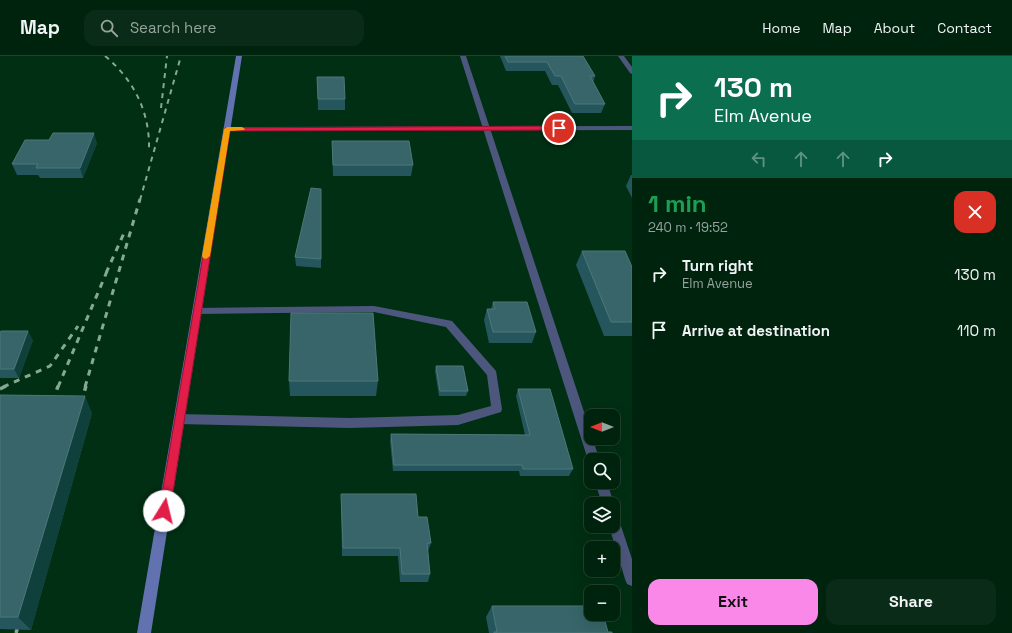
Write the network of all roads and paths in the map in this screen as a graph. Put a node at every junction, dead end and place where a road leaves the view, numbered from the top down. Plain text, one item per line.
1 (239, 56) edge
2 (463, 56) edge
3 (621, 56) edge
4 (632, 72) edge
5 (632, 128) edge
6 (227, 129) junction
7 (487, 129) junction
8 (197, 311) junction
9 (179, 419) junction
10 (592, 453) edge
11 (617, 533) edge
12 (632, 579) edge
13 (144, 633) edge

1 - 6 main road
2 - 7 street
3 - 4 street
5 - 7 street
6 - 7 street
6 - 8 main road
7 - 10 street
8 - 9 main road
8 - 9 street
9 - 13 main road
11 - 12 street

